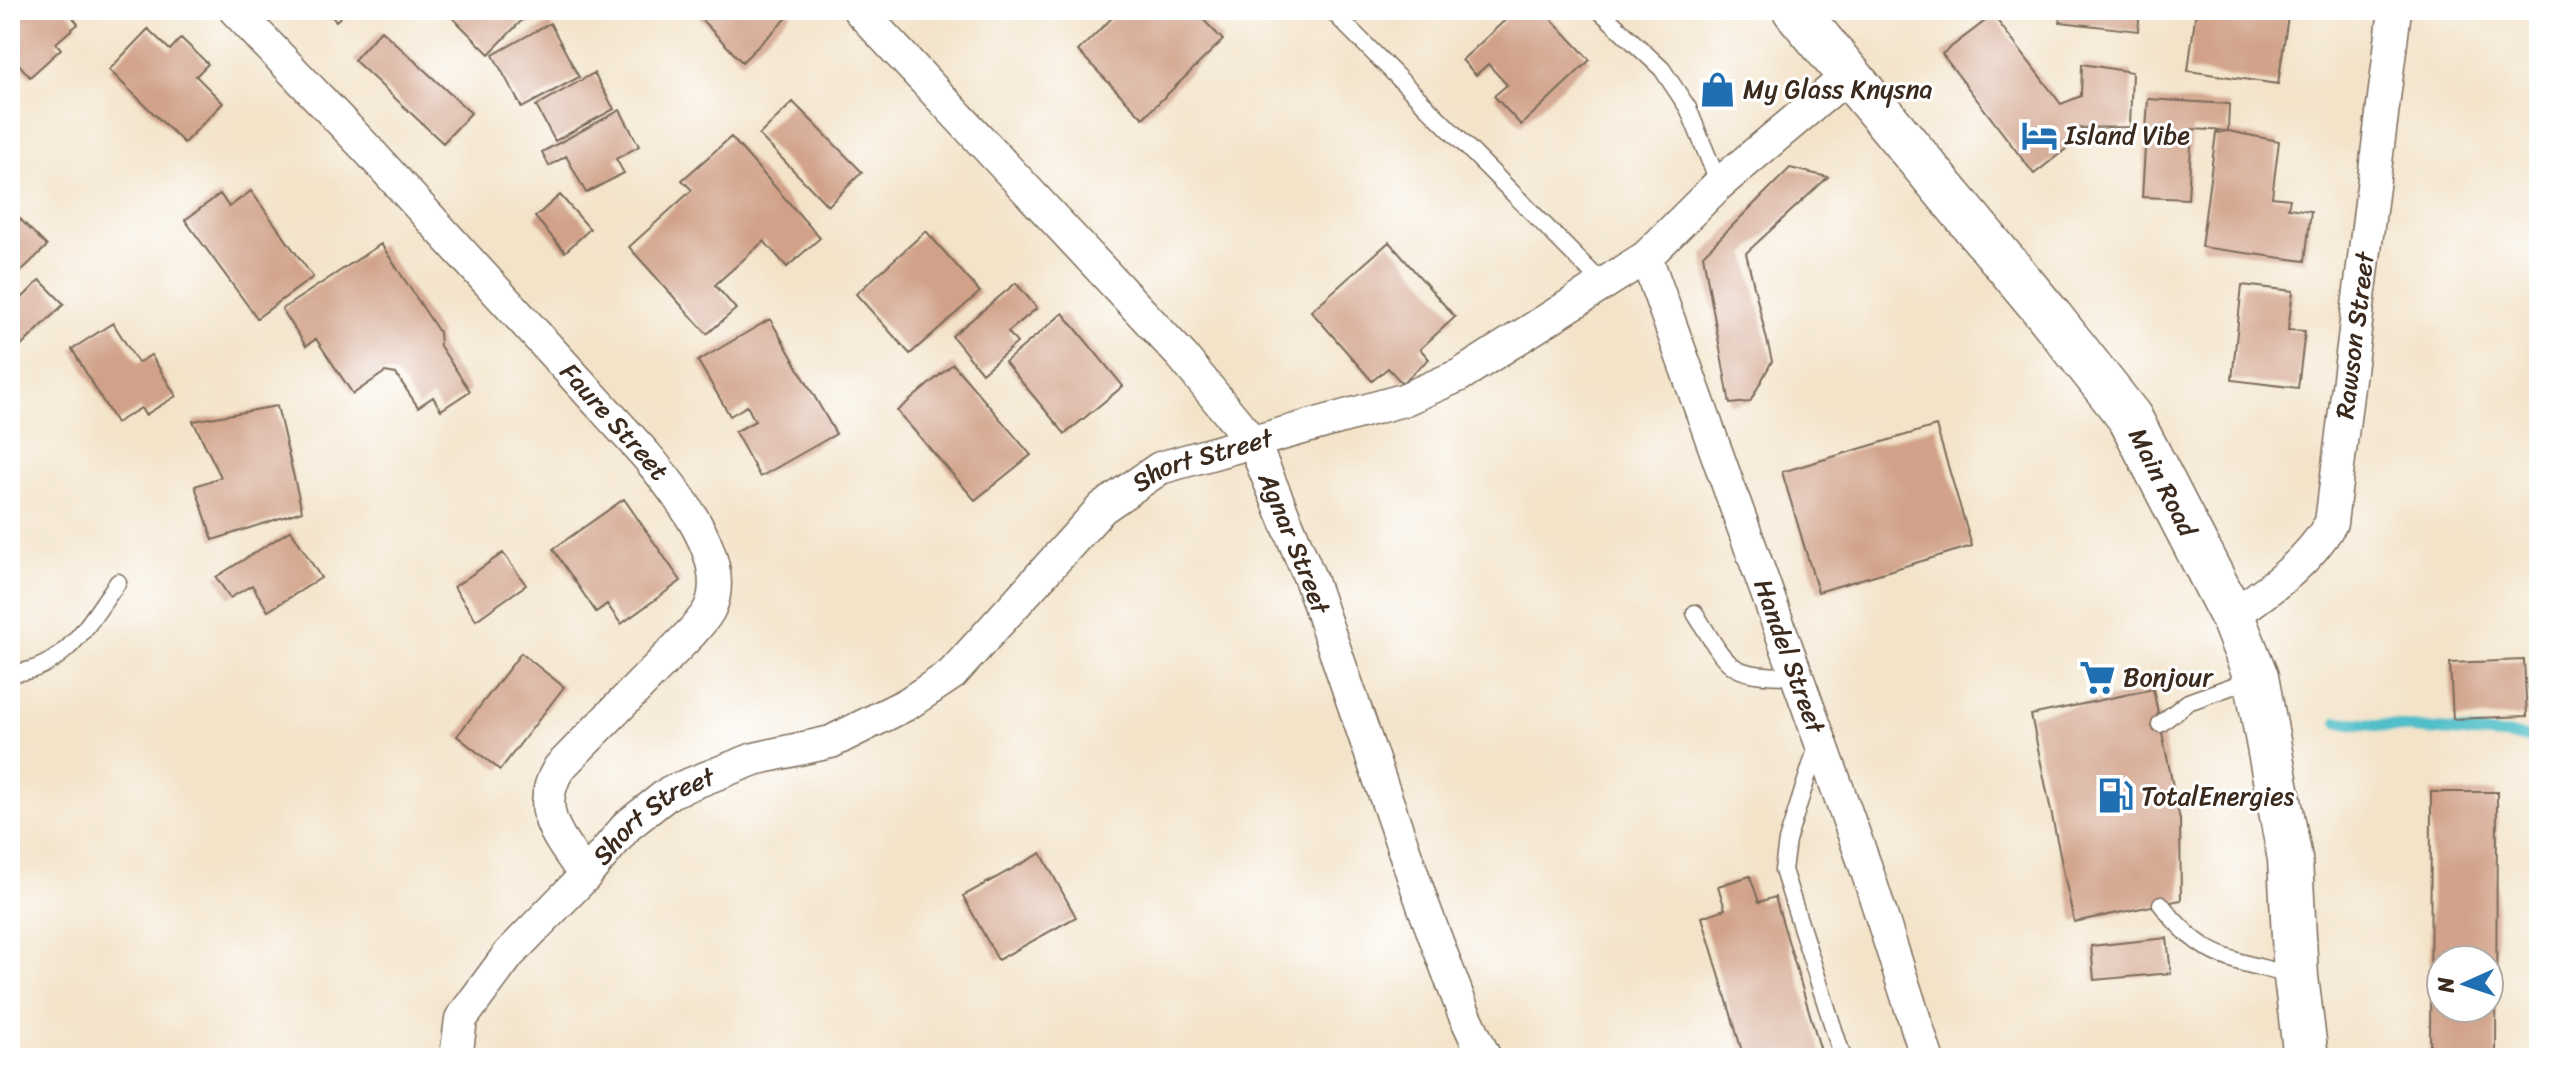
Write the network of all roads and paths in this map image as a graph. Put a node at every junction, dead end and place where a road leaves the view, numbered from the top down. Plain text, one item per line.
1 (235, 10) edge
2 (859, 10) edge
3 (1331, 10) edge
4 (1599, 10) edge
5 (1795, 10) edge
6 (2395, 10) edge
7 (1849, 75) junction
8 (1719, 184) junction
9 (1646, 257) junction
10 (1603, 284) junction
11 (1254, 444) junction
12 (118, 582) dead end
13 (1695, 613) dead end
14 (2232, 616) junction
15 (10, 673) edge
16 (1797, 676) junction
17 (2256, 677) junction
18 (2160, 724) dead end
19 (1819, 738) junction
20 (585, 876) junction
21 (2161, 904) dead end
22 (2296, 977) junction
23 (456, 1058) edge
24 (1485, 1058) edge
25 (1843, 1058) edge
26 (1927, 1058) edge
27 (2306, 1058) edge

1 - 20 street, Faure Street
2 - 11 street, Agnar Street
3 - 10 lane
4 - 8 lane
5 - 7 highway, Main Road
6 - 14 street, Rawson Street
7 - 8 street, Short Street
7 - 14 highway, Main Road
8 - 9 street, Short Street
9 - 10 street, Short Street
9 - 16 street, Handel Street
10 - 11 street, Short Street
11 - 20 street, Short Street
11 - 24 street, Agnar Street
12 - 15 lane
13 - 16 lane
14 - 17 highway, Main Road
16 - 19 street, Handel Street
17 - 18 lane
17 - 22 highway, Main Road
19 - 25 lane
19 - 26 street, Handel Street
20 - 23 street, Short Street
21 - 22 lane
22 - 27 highway, Main Road

